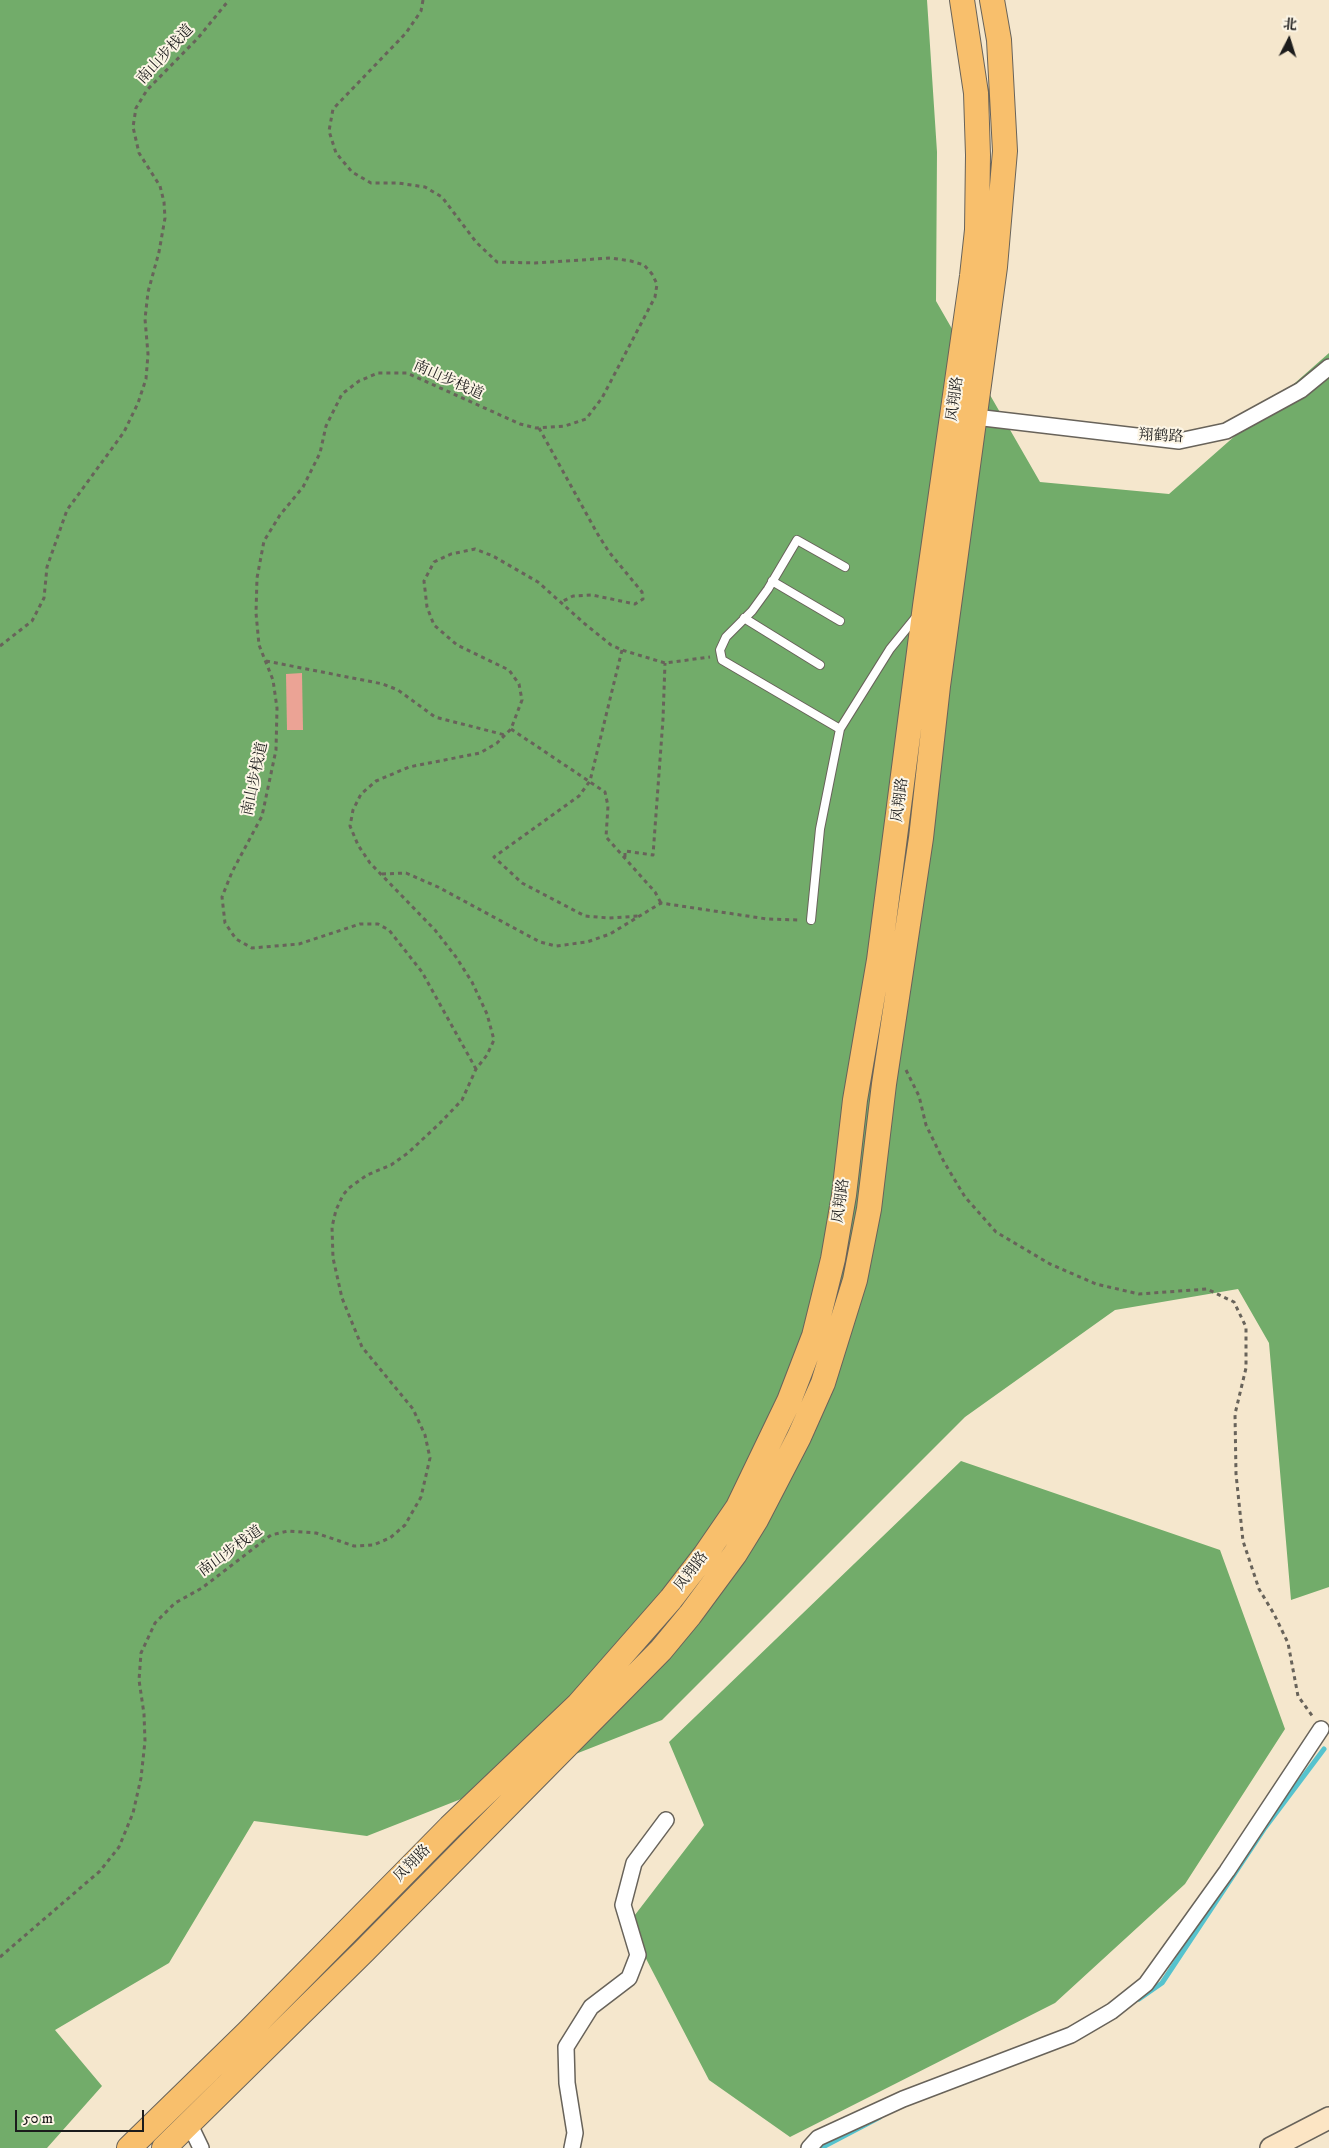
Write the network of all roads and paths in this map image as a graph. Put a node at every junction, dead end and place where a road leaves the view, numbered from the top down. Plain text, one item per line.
1 (229, 0) edge
2 (423, 0) edge
3 (962, 0) edge
4 (992, 0) edge
5 (1329, 366) edge
6 (975, 417) junction
7 (539, 428) junction
8 (845, 567) dead end
9 (772, 581) junction
10 (562, 602) junction
11 (925, 606) junction
12 (744, 618) junction
13 (840, 620) dead end
14 (0, 646) edge
15 (622, 650) junction
16 (721, 656) junction
17 (265, 660) junction
18 (665, 663) junction
19 (820, 665) dead end
20 (511, 729) junction
21 (840, 729) junction
22 (505, 734) junction
23 (590, 781) junction
24 (625, 858) junction
25 (381, 874) junction
26 (660, 903) junction
27 (640, 916) junction
28 (812, 920) joint
29 (890, 1054) junction
30 (476, 1069) junction
31 (1321, 1729) joint
32 (666, 1820) dead end
33 (0, 1957) edge
34 (1329, 2118) edge
35 (189, 2123) junction
36 (129, 2148) edge
37 (164, 2148) edge
38 (202, 2148) edge
39 (572, 2148) edge
40 (809, 2148) edge
41 (1271, 2148) edge

1 - 14 path, 南山步栈道
2 - 7 path, 南山步栈道
3 - 11 main road, 凤翔路
4 - 6 main road, 凤翔路
5 - 6 street, 翔鹤路
6 - 29 main road, 凤翔路
7 - 10 path
7 - 17 path, 南山步栈道
8 - 9 lane
9 - 12 lane
9 - 13 lane
10 - 15 path, 南山步栈道
10 - 20 path, 南山步栈道
11 - 21 lane
11 - 36 main road, 凤翔路
12 - 16 lane
12 - 19 lane
15 - 18 path, 南山步栈道
15 - 23 path
16 - 18 path, 南山步栈道
16 - 21 lane
17 - 22 path
17 - 30 path, 南山步栈道
18 - 24 path
20 - 22 path, 南山步栈道
20 - 23 path
21 - 28 lane
22 - 25 path, 南山步栈道
23 - 24 path
23 - 27 path
24 - 26 path
25 - 27 path
25 - 30 path, 南山步栈道
26 - 27 path
26 - 28 path
29 - 31 path
29 - 35 main road, 凤翔路
30 - 33 path, 南山步栈道
31 - 40 street
32 - 39 street
34 - 41 street
35 - 37 main road, 凤翔路
35 - 38 street

